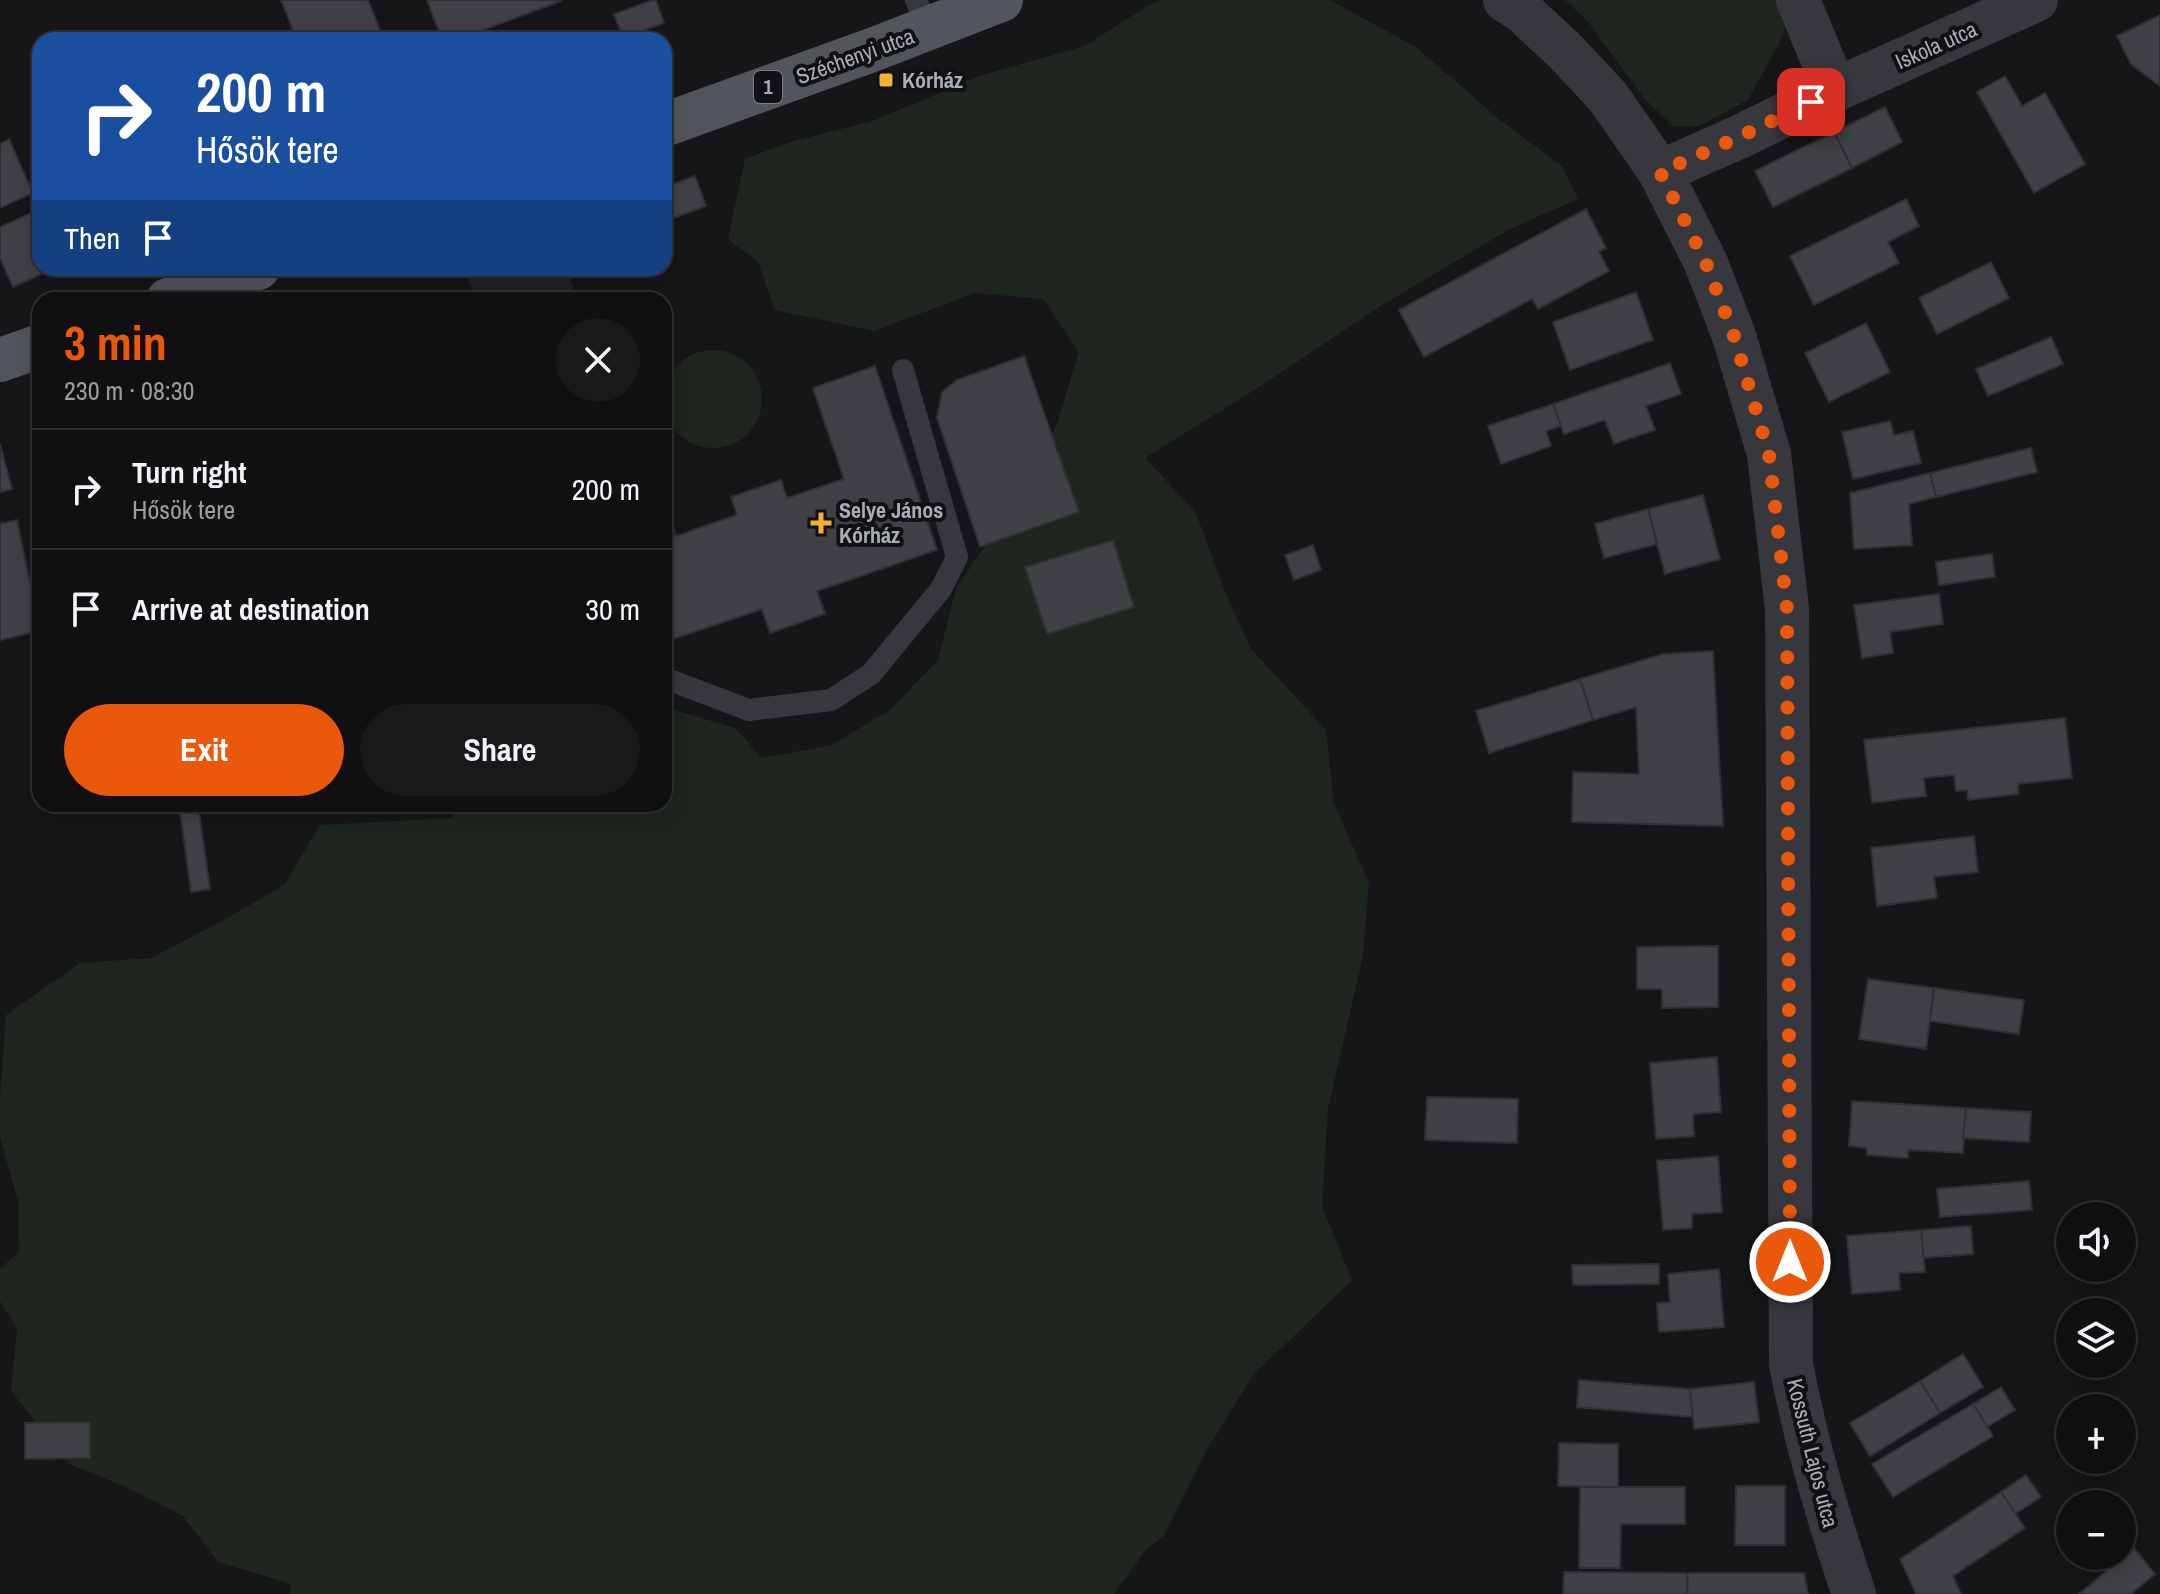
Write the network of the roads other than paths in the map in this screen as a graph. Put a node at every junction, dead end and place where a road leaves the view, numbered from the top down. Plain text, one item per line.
1 (1001, 0) edge
2 (1505, 0) edge
3 (1798, 0) edge
4 (2036, 0) edge
5 (923, 14) edge
6 (1835, 90) junction
7 (672, 122) edge
8 (1660, 172) junction
9 (244, 282) edge
10 (202, 292) edge
11 (32, 349) edge
12 (0, 360) edge
13 (903, 370) dead end
14 (672, 681) edge
15 (1854, 1594) edge

1 - 5 main road, Széchenyi utca / 1
2 - 8 street, Kossuth Lajos utca
3 - 6 street
4 - 6 street, Iskola utca
5 - 7 main road, Széchenyi utca / 1
6 - 8 street, Iskola utca
8 - 15 street, Kossuth Lajos utca
9 - 10 main road
11 - 12 main road
13 - 14 lane

